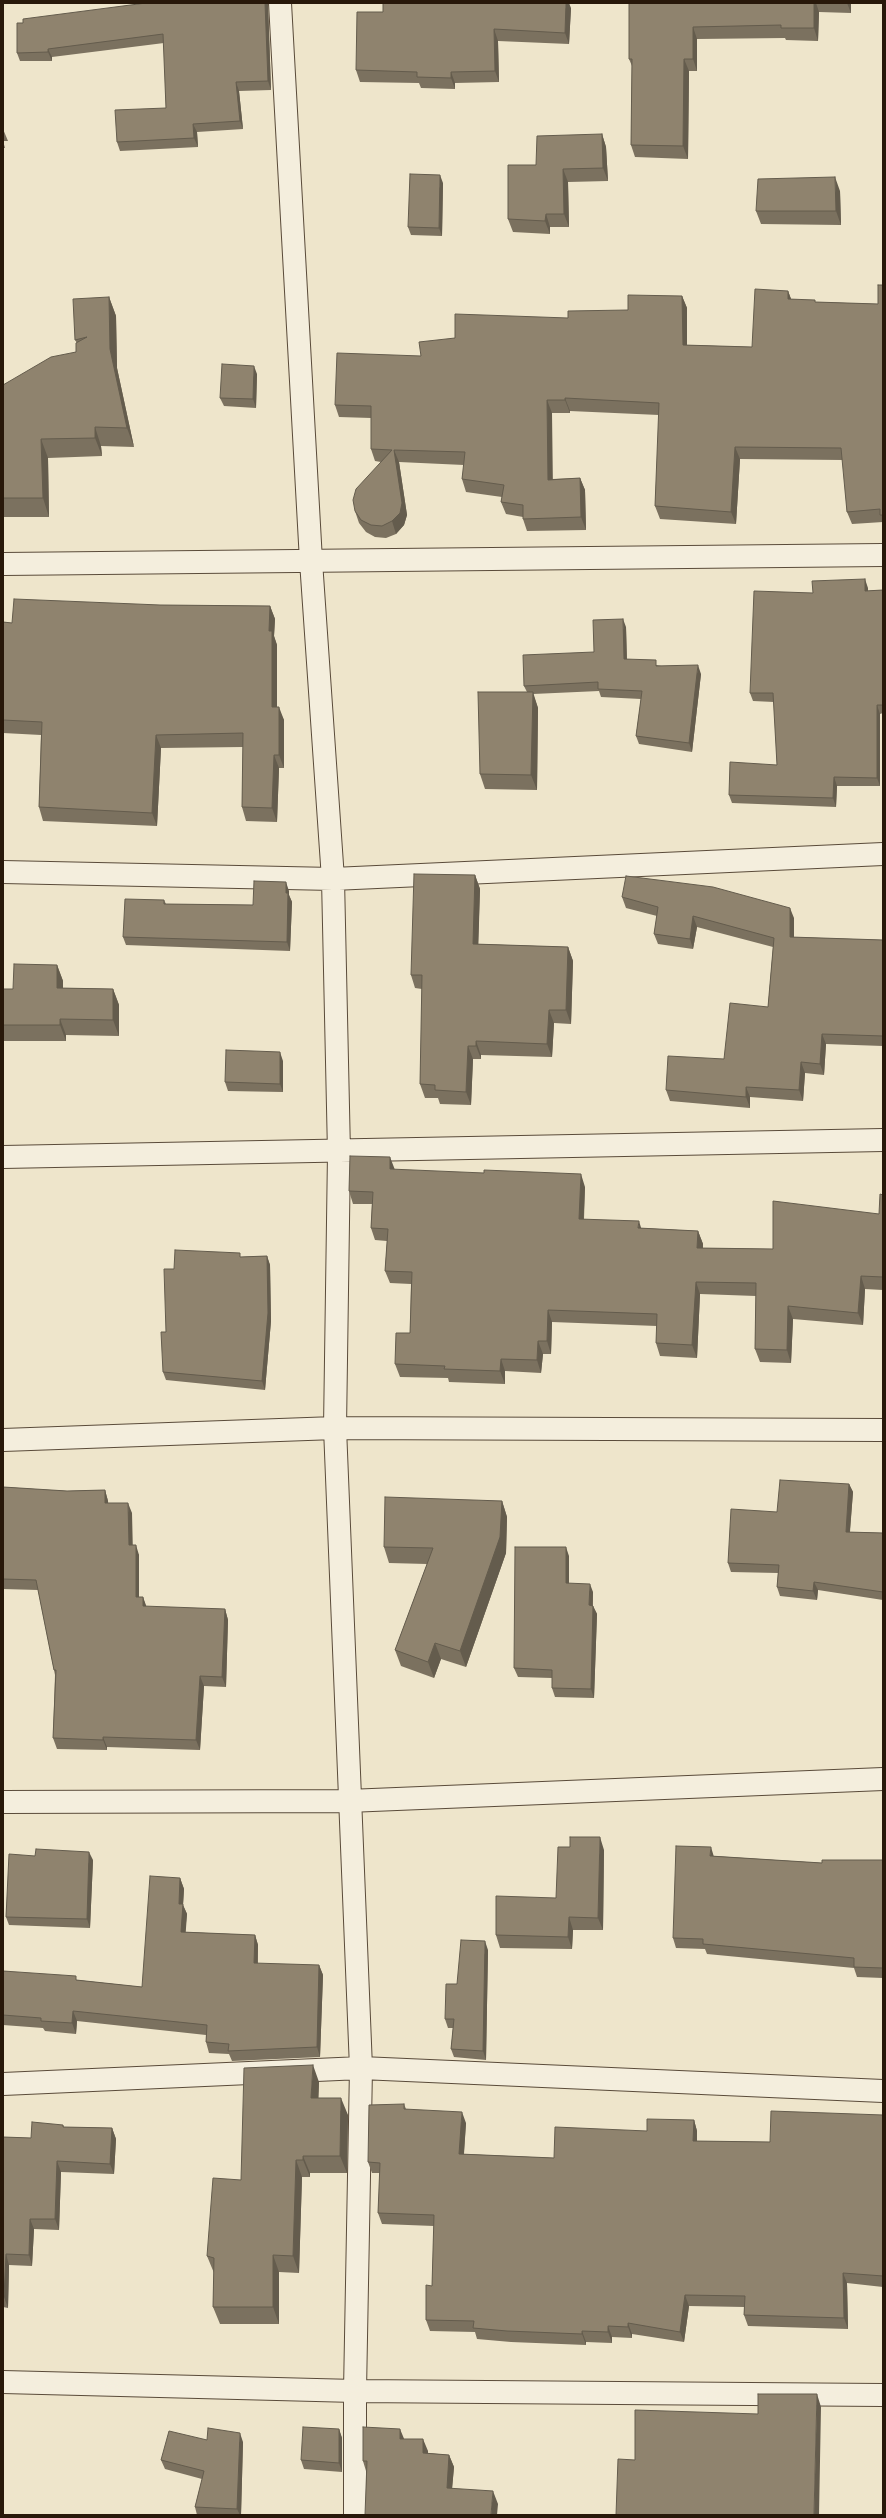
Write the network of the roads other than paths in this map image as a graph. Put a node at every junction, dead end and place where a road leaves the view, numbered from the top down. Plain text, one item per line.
1 (280, 3) edge
2 (883, 555) edge
3 (311, 561) junction
4 (3, 564) edge
5 (883, 854) edge
6 (3, 872) edge
7 (333, 879) junction
8 (883, 1140) edge
9 (339, 1153) junction
10 (3, 1158) edge
11 (335, 1428) junction
12 (883, 1430) edge
13 (3, 1440) edge
14 (883, 1779) edge
15 (348, 1801) junction
16 (3, 1802) edge
17 (361, 2068) junction
18 (3, 2084) edge
19 (883, 2091) edge
20 (3, 2382) edge
21 (355, 2390) junction
22 (883, 2395) edge
23 (355, 2515) edge

1 - 3 street
2 - 3 street
3 - 4 street
3 - 7 street
5 - 7 street
6 - 7 street
7 - 9 street
8 - 9 street
9 - 10 street
9 - 11 street
11 - 12 street
11 - 13 street
11 - 15 street
14 - 15 street
15 - 16 street
15 - 17 street
17 - 18 street
17 - 19 street
17 - 21 street
20 - 21 street
21 - 22 street
21 - 23 street

